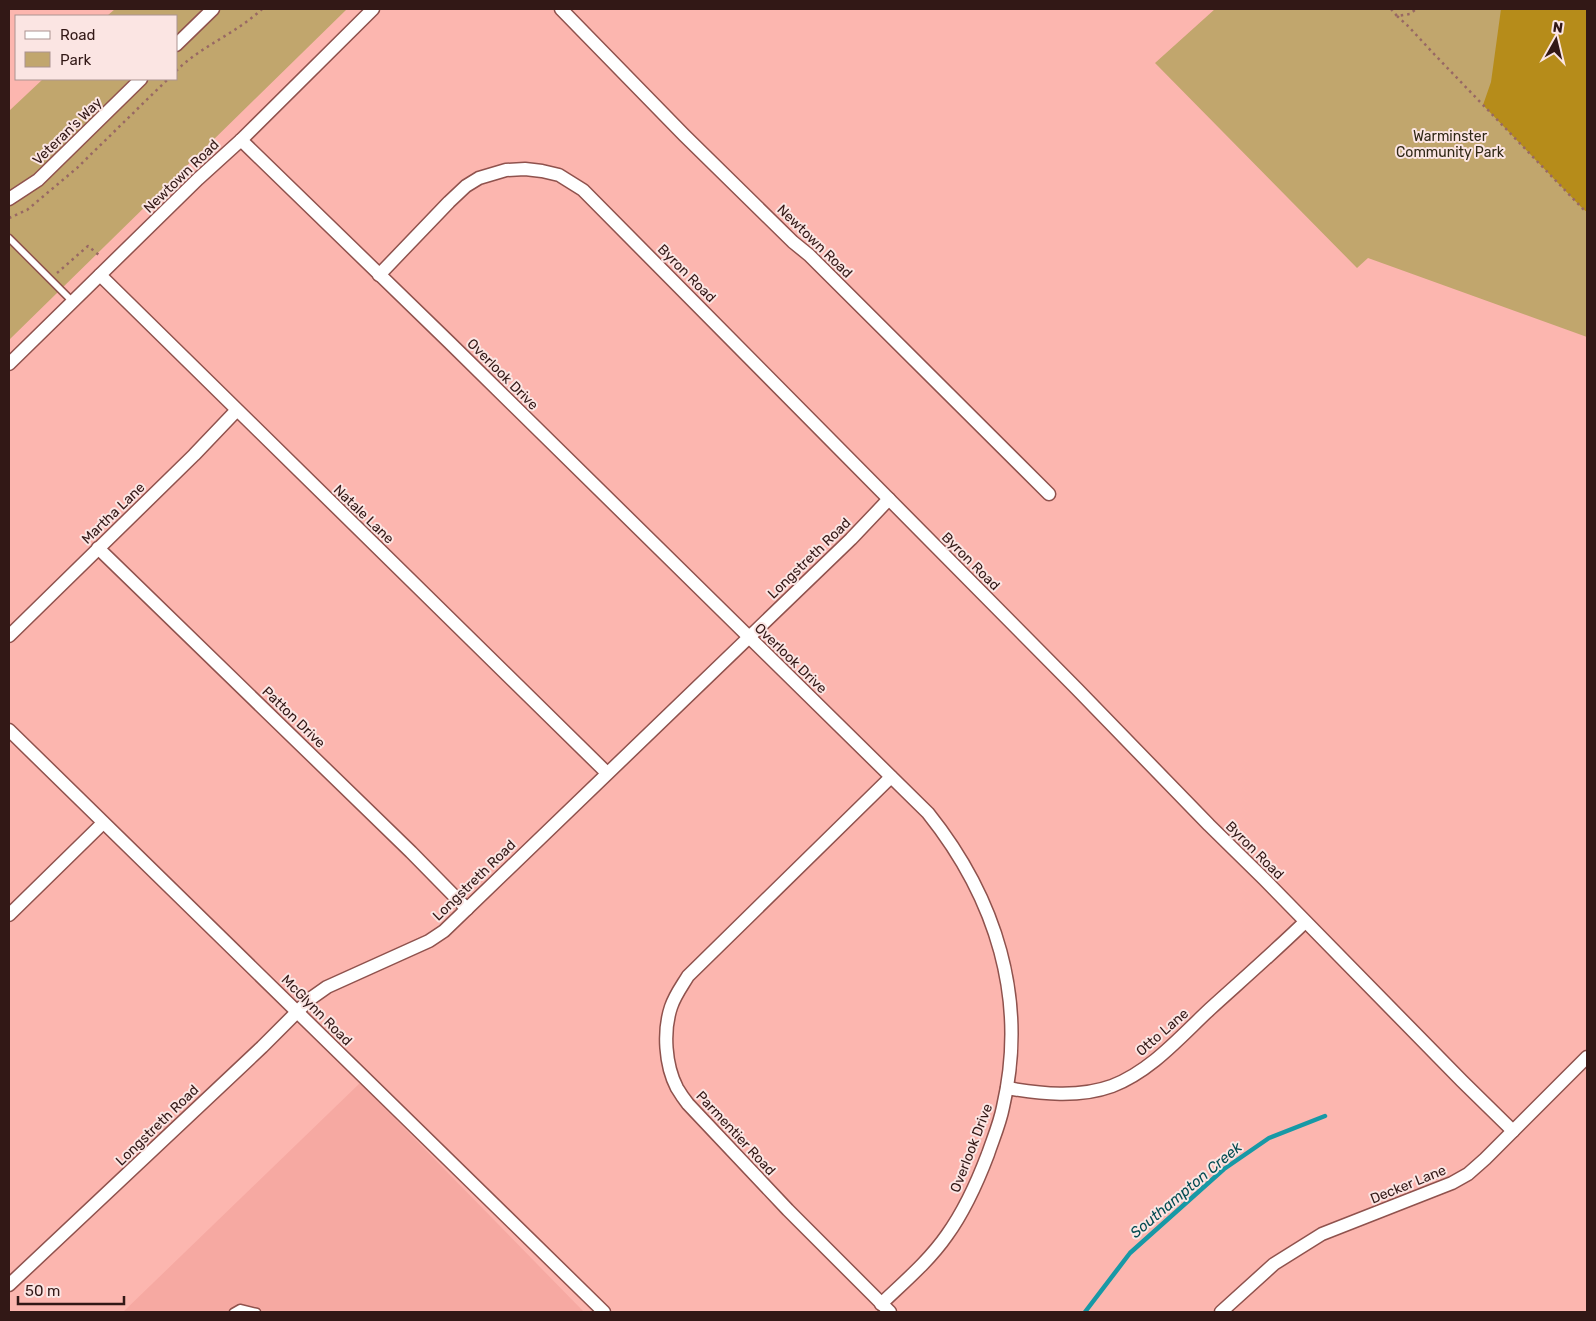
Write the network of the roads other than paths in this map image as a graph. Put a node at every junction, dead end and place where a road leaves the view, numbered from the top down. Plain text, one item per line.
1 (213, 9) edge
2 (373, 9) edge
3 (561, 9) edge
4 (178, 43) edge
5 (140, 80) edge
6 (241, 140) junction
7 (9, 199) edge
8 (9, 238) edge
9 (378, 275) junction
10 (100, 276) junction
11 (73, 302) junction
12 (9, 364) edge
13 (236, 411) junction
14 (1049, 494) dead end
15 (889, 500) junction
16 (98, 548) junction
17 (9, 636) edge
18 (749, 637) junction
19 (9, 730) edge
20 (607, 773) junction
21 (891, 776) junction
22 (103, 823) junction
23 (467, 908) junction
24 (9, 915) edge
25 (1305, 922) junction
26 (297, 1011) junction
27 (1587, 1057) edge
28 (1007, 1088) junction
29 (1513, 1131) junction
30 (9, 1285) edge
31 (886, 1308) edge
32 (233, 1312) edge
33 (257, 1312) edge
34 (604, 1312) edge
35 (1220, 1312) edge

1 - 4 street
2 - 6 street, Newtown Road
3 - 14 street, Newtown Road
5 - 7 street, Veteran's Way
6 - 9 street, Overlook Drive
6 - 10 street, Newtown Road
8 - 11 lane
9 - 15 street, Byron Road
9 - 18 street, Overlook Drive
10 - 11 street, Newtown Road
10 - 13 street, Natale Lane
11 - 12 street, Newtown Road
13 - 16 street, Martha Lane
13 - 20 street, Natale Lane
15 - 18 street, Longstreth Road
15 - 25 street, Byron Road
16 - 17 street, Martha Lane
16 - 23 street, Patton Drive
18 - 20 street, Longstreth Road
18 - 21 street, Overlook Drive
19 - 22 street, McGlynn Road
20 - 23 street, Longstreth Road
21 - 28 street, Overlook Drive
21 - 31 street, Parmentier Road
22 - 24 street
22 - 26 street, McGlynn Road
23 - 26 street, Longstreth Road
25 - 28 street, Otto Lane
25 - 29 street, Byron Road
26 - 30 street, Longstreth Road
26 - 34 street, McGlynn Road
27 - 29 street, Decker Lane
28 - 31 street, Overlook Drive
29 - 35 street, Decker Lane
32 - 33 lane

